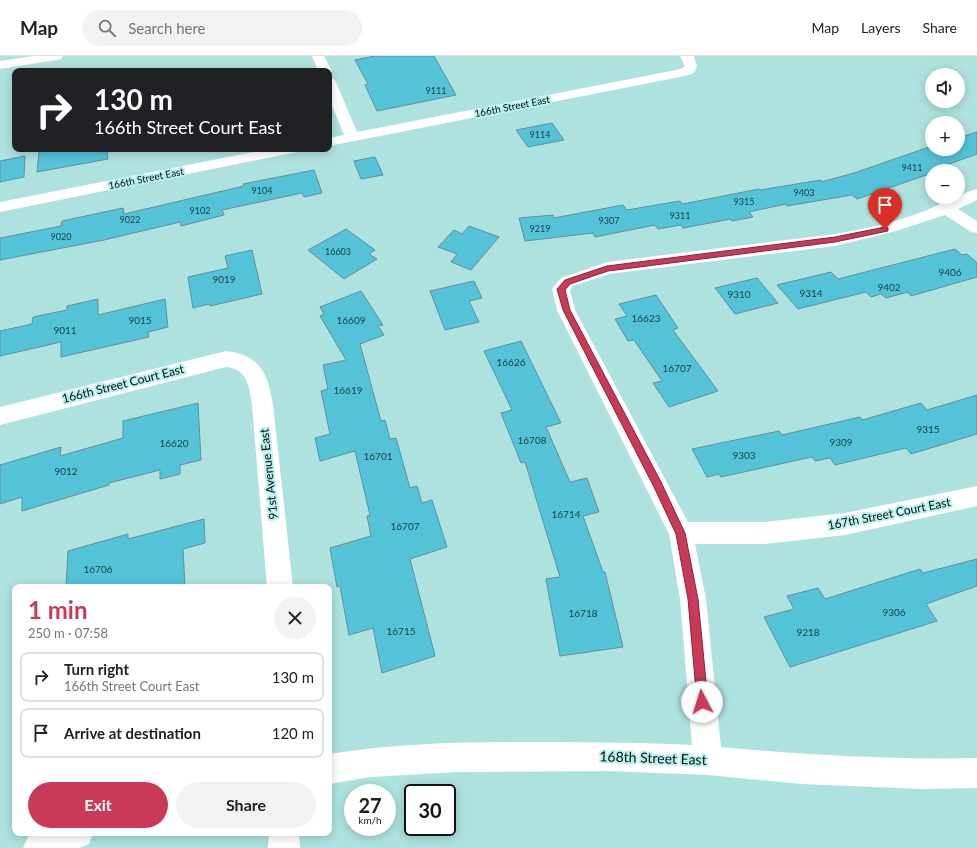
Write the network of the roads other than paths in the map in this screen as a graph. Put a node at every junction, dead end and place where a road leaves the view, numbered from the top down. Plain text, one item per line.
1 (57, 56) edge
2 (318, 56) edge
3 (689, 61) edge
4 (0, 65) edge
5 (323, 68) edge
6 (332, 89) edge
7 (352, 137) junction
8 (332, 141) edge
9 (277, 152) edge
10 (977, 194) edge
11 (0, 207) edge
12 (947, 209) junction
13 (977, 228) edge
14 (247, 364) joint
15 (0, 416) edge
16 (977, 496) edge
17 (680, 533) junction
18 (280, 584) edge
19 (708, 760) junction
20 (332, 768) edge
21 (977, 773) edge
22 (70, 836) edge
23 (284, 836) edge
24 (39, 848) edge
25 (284, 848) edge

1 - 4 street
2 - 5 street
3 - 7 street, 166th Street East
6 - 7 street
7 - 8 street, 166th Street East
9 - 11 street, 166th Street East
10 - 12 street
12 - 13 street
12 - 17 street
14 - 15 street, 166th Street Court East
14 - 18 street, 91st Avenue East
16 - 17 street, 167th Street Court East
17 - 19 street
19 - 20 street, 168th Street East
19 - 21 street, 168th Street East
22 - 24 street
23 - 25 street

